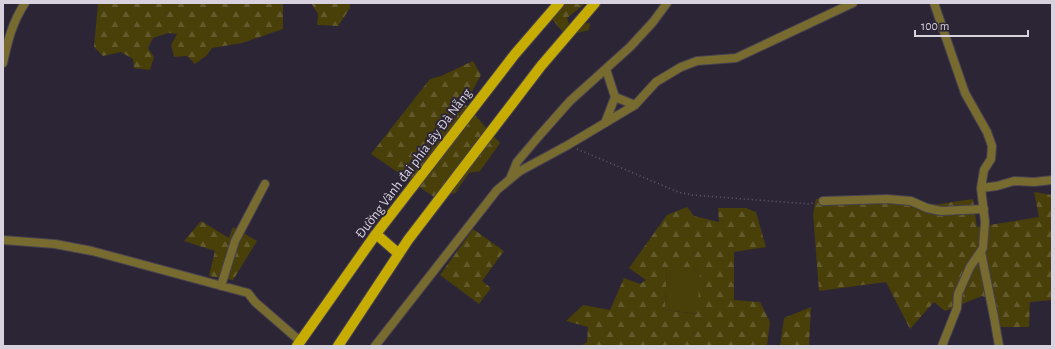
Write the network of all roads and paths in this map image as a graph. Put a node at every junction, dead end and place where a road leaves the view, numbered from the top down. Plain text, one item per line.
1 (25, 3) edge
2 (559, 3) edge
3 (596, 3) edge
4 (667, 3) edge
5 (853, 3) edge
6 (934, 3) edge
7 (839, 6) edge
8 (3, 63) edge
9 (606, 69) junction
10 (616, 97) junction
11 (636, 105) junction
12 (605, 123) junction
13 (568, 145) junction
14 (510, 179) junction
15 (1052, 180) edge
16 (265, 184) dead end
17 (981, 188) junction
18 (823, 201) joint
19 (984, 209) junction
20 (376, 234) junction
21 (3, 240) edge
22 (981, 252) junction
23 (399, 254) junction
24 (221, 286) junction
25 (298, 343) edge
26 (338, 346) edge
27 (375, 346) edge
28 (942, 346) edge
29 (999, 346) edge

1 - 8 street
2 - 20 main road, Đường Vành đai phía tây Đà Nẵng
3 - 23 main road
4 - 9 street
5 - 7 street
6 - 17 street
7 - 11 street
9 - 10 street
9 - 14 street
10 - 11 street
10 - 12 street
11 - 12 street
12 - 13 street
13 - 14 street
13 - 18 path
14 - 27 street
15 - 17 street
16 - 24 street
17 - 19 street
18 - 19 street
19 - 22 street
20 - 23 main road
20 - 25 main road, Đường Vành đai phía tây Đà Nẵng
21 - 24 street
22 - 28 street
22 - 29 street
23 - 26 main road
24 - 25 street

